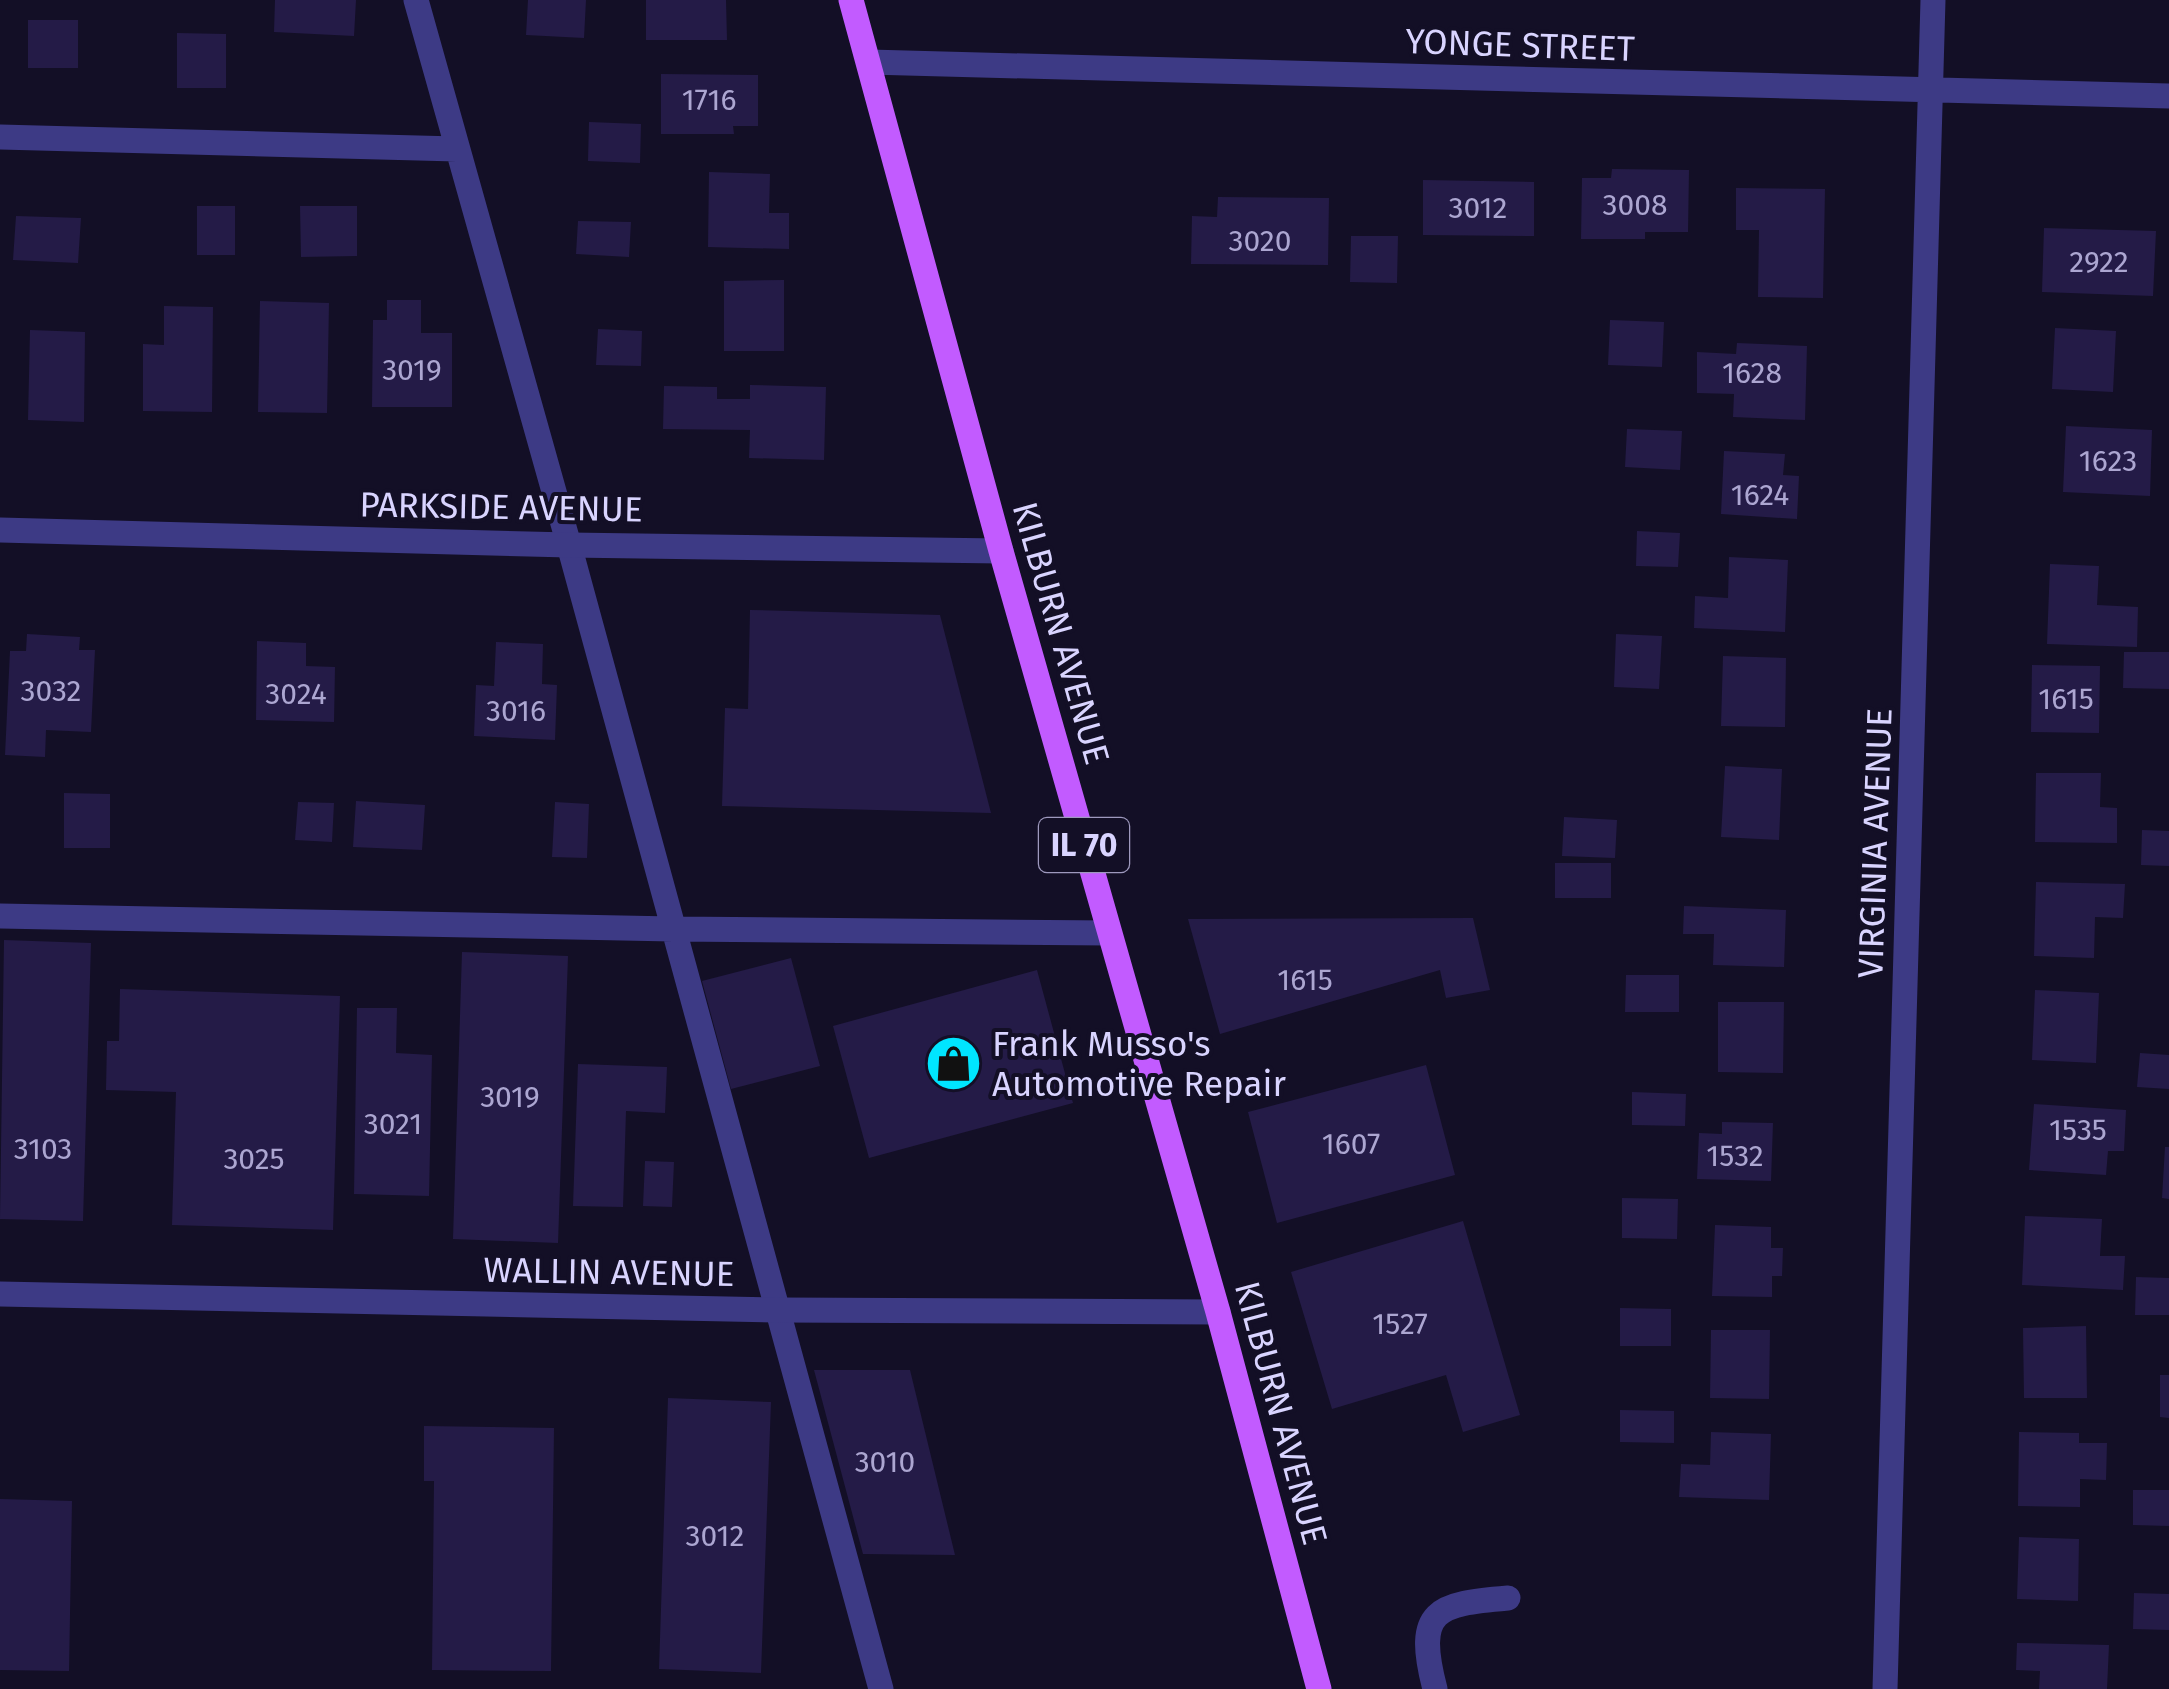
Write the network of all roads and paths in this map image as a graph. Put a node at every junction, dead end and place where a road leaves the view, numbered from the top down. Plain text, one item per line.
1 (416, 0) edge
2 (851, 0) edge
3 (1933, 0) edge
4 (869, 62) junction
5 (1932, 91) junction
6 (2169, 96) edge
7 (0, 137) edge
8 (457, 149) junction
9 (0, 530) edge
10 (569, 545) junction
11 (1001, 551) junction
12 (0, 916) edge
13 (673, 929) junction
14 (1110, 933) junction
15 (0, 1294) edge
16 (777, 1310) junction
17 (1218, 1312) junction
18 (1508, 1598) dead end
19 (881, 1689) edge
20 (1319, 1689) edge
21 (1435, 1689) edge
22 (1885, 1689) edge

1 - 8 street
2 - 4 main road, KILBURN AVENUE / IL 70
3 - 5 street, VIRGINIA AVENUE
4 - 5 street, YONGE STREET
4 - 11 main road, KILBURN AVENUE / IL 70
5 - 6 street, YONGE STREET
5 - 22 street, VIRGINIA AVENUE
7 - 8 street
8 - 10 street
9 - 10 street, PARKSIDE AVENUE
10 - 11 street, PARKSIDE AVENUE
10 - 13 street
11 - 14 main road, KILBURN AVENUE / IL 70
12 - 13 street
13 - 14 street
13 - 16 street
14 - 17 main road, KILBURN AVENUE / IL 70
15 - 16 street, WALLIN AVENUE
16 - 17 street, WALLIN AVENUE
16 - 19 street
17 - 20 main road, KILBURN AVENUE / IL 70
18 - 21 street

